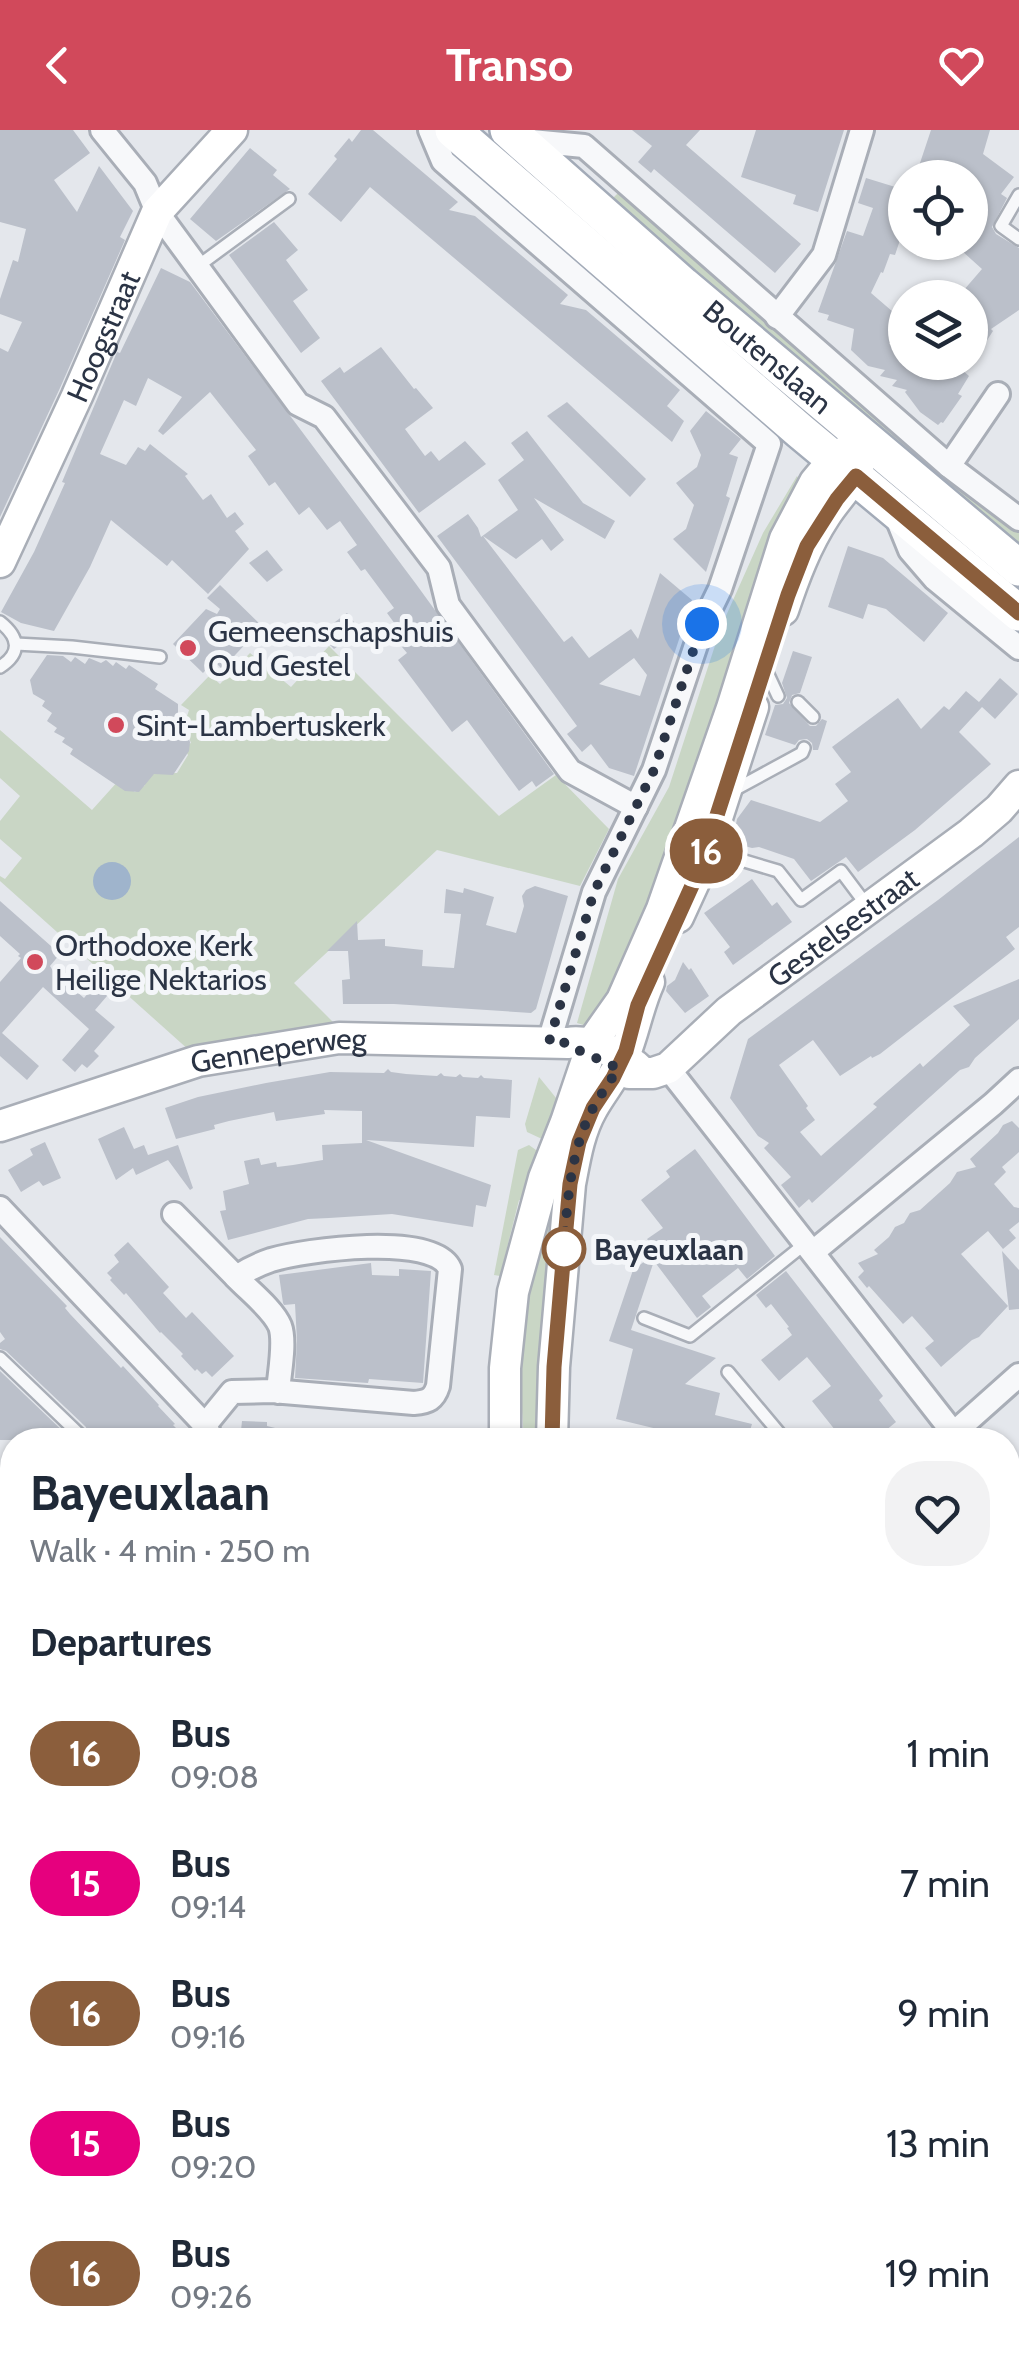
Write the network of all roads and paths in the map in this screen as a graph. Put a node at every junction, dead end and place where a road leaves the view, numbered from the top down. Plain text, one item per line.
1 (102, 130) edge
2 (232, 130) edge
3 (430, 130) edge
4 (453, 130) edge
5 (862, 130) edge
6 (514, 135) edge
7 (1019, 196) edge
8 (289, 199) dead end
9 (157, 212) junction
10 (1019, 239) edge
11 (198, 266) junction
12 (777, 316) junction
13 (998, 394) dead end
14 (866, 440) junction
15 (949, 466) junction
16 (845, 467) junction
17 (891, 506) junction
18 (1019, 519) edge
19 (0, 562) edge
20 (1019, 568) edge
21 (1019, 613) edge
22 (0, 622) edge
23 (16, 644) junction
24 (1019, 648) edge
25 (160, 658) dead end
26 (0, 667) edge
27 (766, 668) junction
28 (778, 696) dead end
29 (798, 702) dead end
30 (813, 717) dead end
31 (804, 748) dead end
32 (1019, 786) edge
33 (726, 794) junction
34 (636, 807) junction
35 (707, 850) junction
36 (869, 909) junction
37 (575, 1046) junction
38 (638, 1067) junction
39 (1019, 1080) edge
40 (0, 1126) edge
41 (0, 1208) edge
42 (174, 1214) dead end
43 (810, 1248) junction
44 (236, 1276) junction
45 (644, 1318) dead end
46 (0, 1358) edge
47 (728, 1372) dead end
48 (1019, 1375) edge
49 (278, 1392) junction
50 (73, 1428) edge
51 (205, 1428) edge
52 (506, 1428) edge
53 (552, 1428) edge
54 (775, 1428) edge
55 (945, 1428) edge
56 (963, 1428) edge

1 - 9 street
2 - 9 main road, Hoogstraat
3 - 34 street
4 - 16 main road, Boutenslaan
5 - 12 street
6 - 12 street, Boutenslaan
6 - 14 main road, Boutenslaan
7 - 10 lane
8 - 11 lane
9 - 11 street
9 - 19 main road, Hoogstraat
11 - 34 street
12 - 15 street, Boutenslaan
13 - 15 street
14 - 16 main road
14 - 20 main road, Boutenslaan
15 - 18 street, Boutenslaan
16 - 17 main road, Boutenslaan
16 - 27 main road
16 - 37 main road
17 - 21 main road, Boutenslaan
17 - 24 street, Boutenslaan
22 - 23 lane
23 - 25 lane
23 - 26 lane
27 - 28 lane
27 - 33 main road
29 - 30 lane
31 - 33 lane
32 - 36 main road, Gestelsestraat
33 - 35 main road
34 - 37 street
35 - 36 lane
35 - 38 main road
36 - 38 main road, Gestelsestraat
37 - 38 main road, Genneperweg
37 - 40 main road, Genneperweg
37 - 52 main road
38 - 43 street, Genneperweg
38 - 53 main road
39 - 43 street
41 - 51 street
42 - 44 street
43 - 45 lane
43 - 55 street, Genneperweg
44 - 49 street
44 - 49 street
46 - 50 lane
47 - 54 lane
48 - 56 street
49 - 51 street

